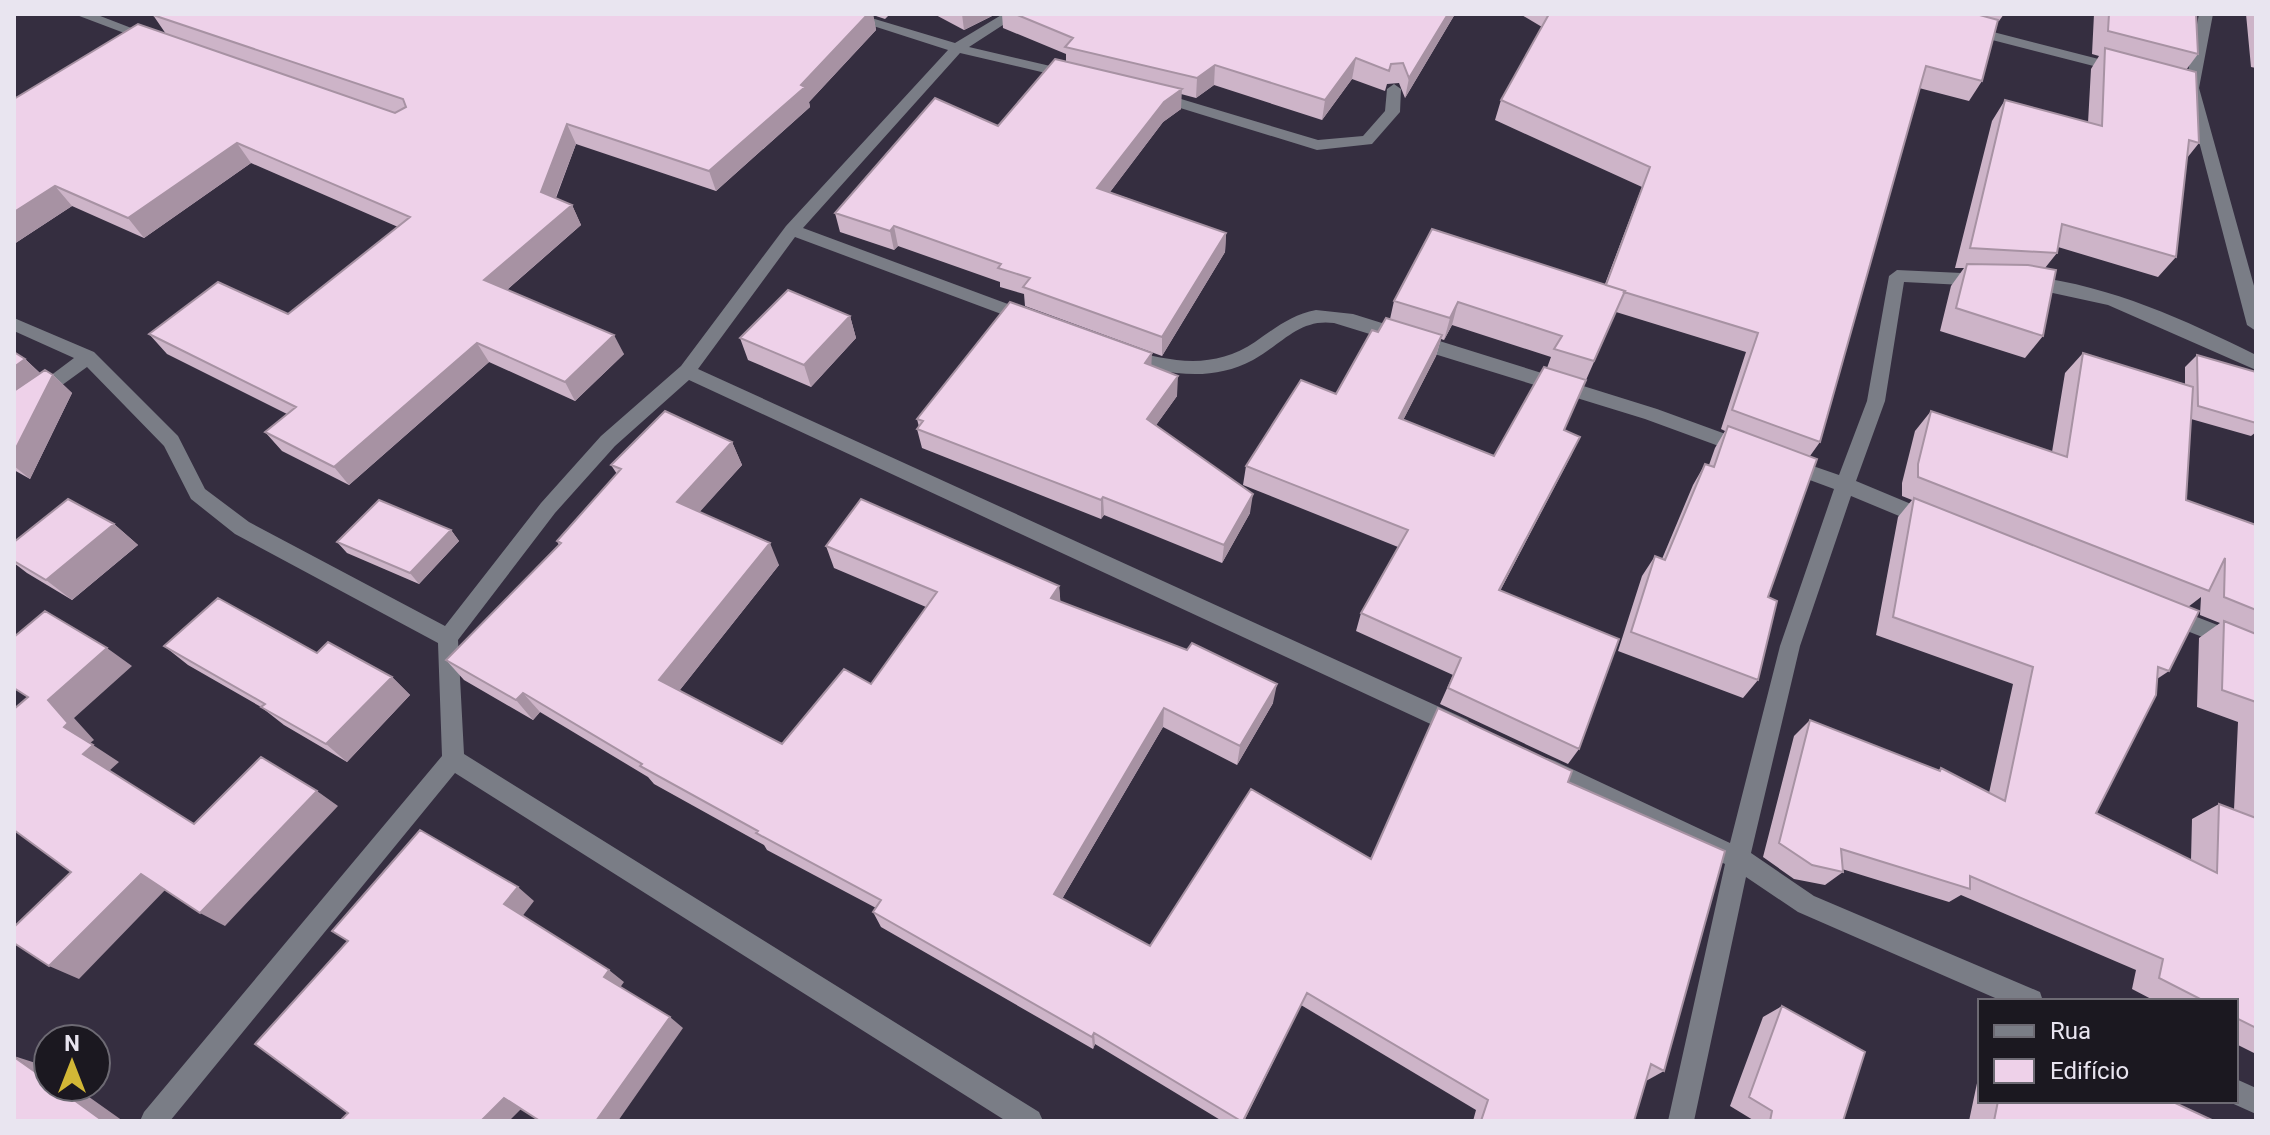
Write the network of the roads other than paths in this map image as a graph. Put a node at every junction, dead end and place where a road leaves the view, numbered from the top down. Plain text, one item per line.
1 (81, 14) edge
2 (843, 14) edge
3 (1013, 14) edge
4 (2206, 14) edge
5 (1953, 26) edge
6 (168, 44) edge
7 (957, 48) junction
8 (2133, 72) edge
9 (1094, 81) edge
10 (1394, 89) edge
11 (1140, 92) edge
12 (792, 230) junction
13 (2236, 254) junction
14 (2256, 260) edge
15 (1042, 323) edge
16 (14, 324) edge
17 (2256, 325) edge
18 (1101, 345) edge
19 (88, 357) junction
20 (2256, 363) edge
21 (687, 371) junction
22 (14, 413) edge
23 (1845, 485) junction
24 (1953, 530) edge
25 (2140, 604) edge
26 (448, 638) junction
27 (2256, 649) edge
28 (1482, 738) edge
29 (1524, 758) edge
30 (453, 759) junction
31 (1738, 858) junction
32 (2026, 999) edge
33 (153, 1121) edge
34 (1030, 1121) edge
35 (1681, 1121) edge

1 - 6 street
2 - 7 street
3 - 7 street
4 - 13 street
5 - 8 street
7 - 9 street
7 - 12 street
10 - 11 street
12 - 15 street
12 - 21 street
13 - 14 street
13 - 17 street
16 - 19 street
18 - 23 street
19 - 22 street
19 - 26 street
20 - 23 street
21 - 26 street
21 - 28 street
23 - 24 street
23 - 31 street
25 - 27 street
26 - 30 street
29 - 31 street
30 - 33 street
30 - 34 street
31 - 32 street
31 - 35 street

